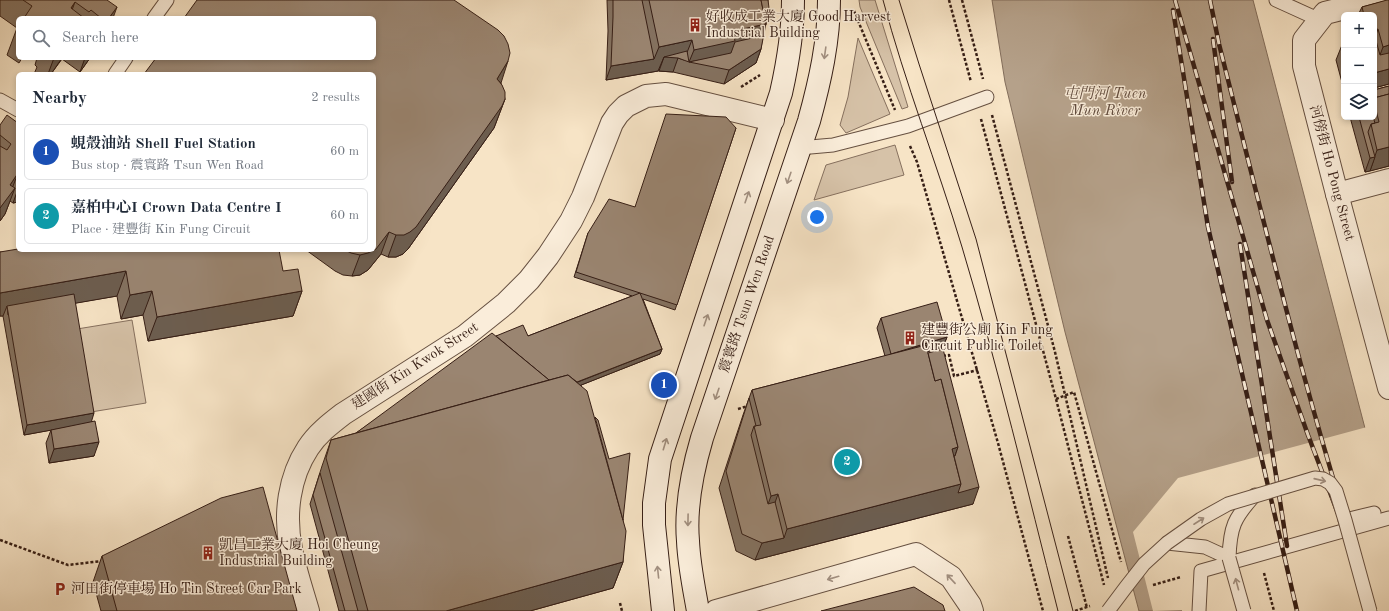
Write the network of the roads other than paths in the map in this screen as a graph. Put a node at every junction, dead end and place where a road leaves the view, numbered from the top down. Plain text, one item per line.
1 (166, 0) edge
2 (793, 0) edge
3 (829, 0) edge
4 (1276, 0) edge
5 (1376, 0) edge
6 (1322, 11) edge
7 (155, 16) edge
8 (125, 60) edge
9 (116, 72) edge
10 (982, 99) road end
11 (0, 100) edge
12 (16, 109) edge
13 (773, 120) junction
14 (800, 148) junction
15 (1389, 180) edge
16 (1337, 194) junction
17 (1389, 388) edge
18 (1255, 495) junction
19 (1389, 509) edge
20 (1389, 518) edge
21 (1345, 520) junction
22 (1167, 543) junction
23 (1230, 558) junction
24 (308, 611) edge
25 (662, 611) edge
26 (698, 611) edge
27 (716, 611) edge
28 (972, 611) edge
29 (1108, 611) edge
30 (1199, 611) edge
31 (1244, 611) edge
32 (1370, 611) edge

1 - 7 lane
2 - 13 street
3 -> 14 street, 震寰路 Tsun Wen Road
4 - 6 lane
5 - 6 street
6 - 16 street, 河傍街 Ho Pong Street
8 - 9 lane
10 - 14 lane
11 - 12 lane
13 - 24 street, 建國街 Kin Kwok Street
25 -> 13 street
14 -> 26 street, 震寰路 Tsun Wen Road
15 - 16 street
16 - 17 street, 河傍街 Ho Pong Street
18 -> 21 lane, bridge
22 -> 18 lane, bridge
18 - 23 lane, bridge
19 - 21 lane
20 - 30 lane
21 - 32 lane, bridge
22 - 23 lane
22 - 29 lane, bridge
31 -> 23 lane, bridge
28 -> 27 street

